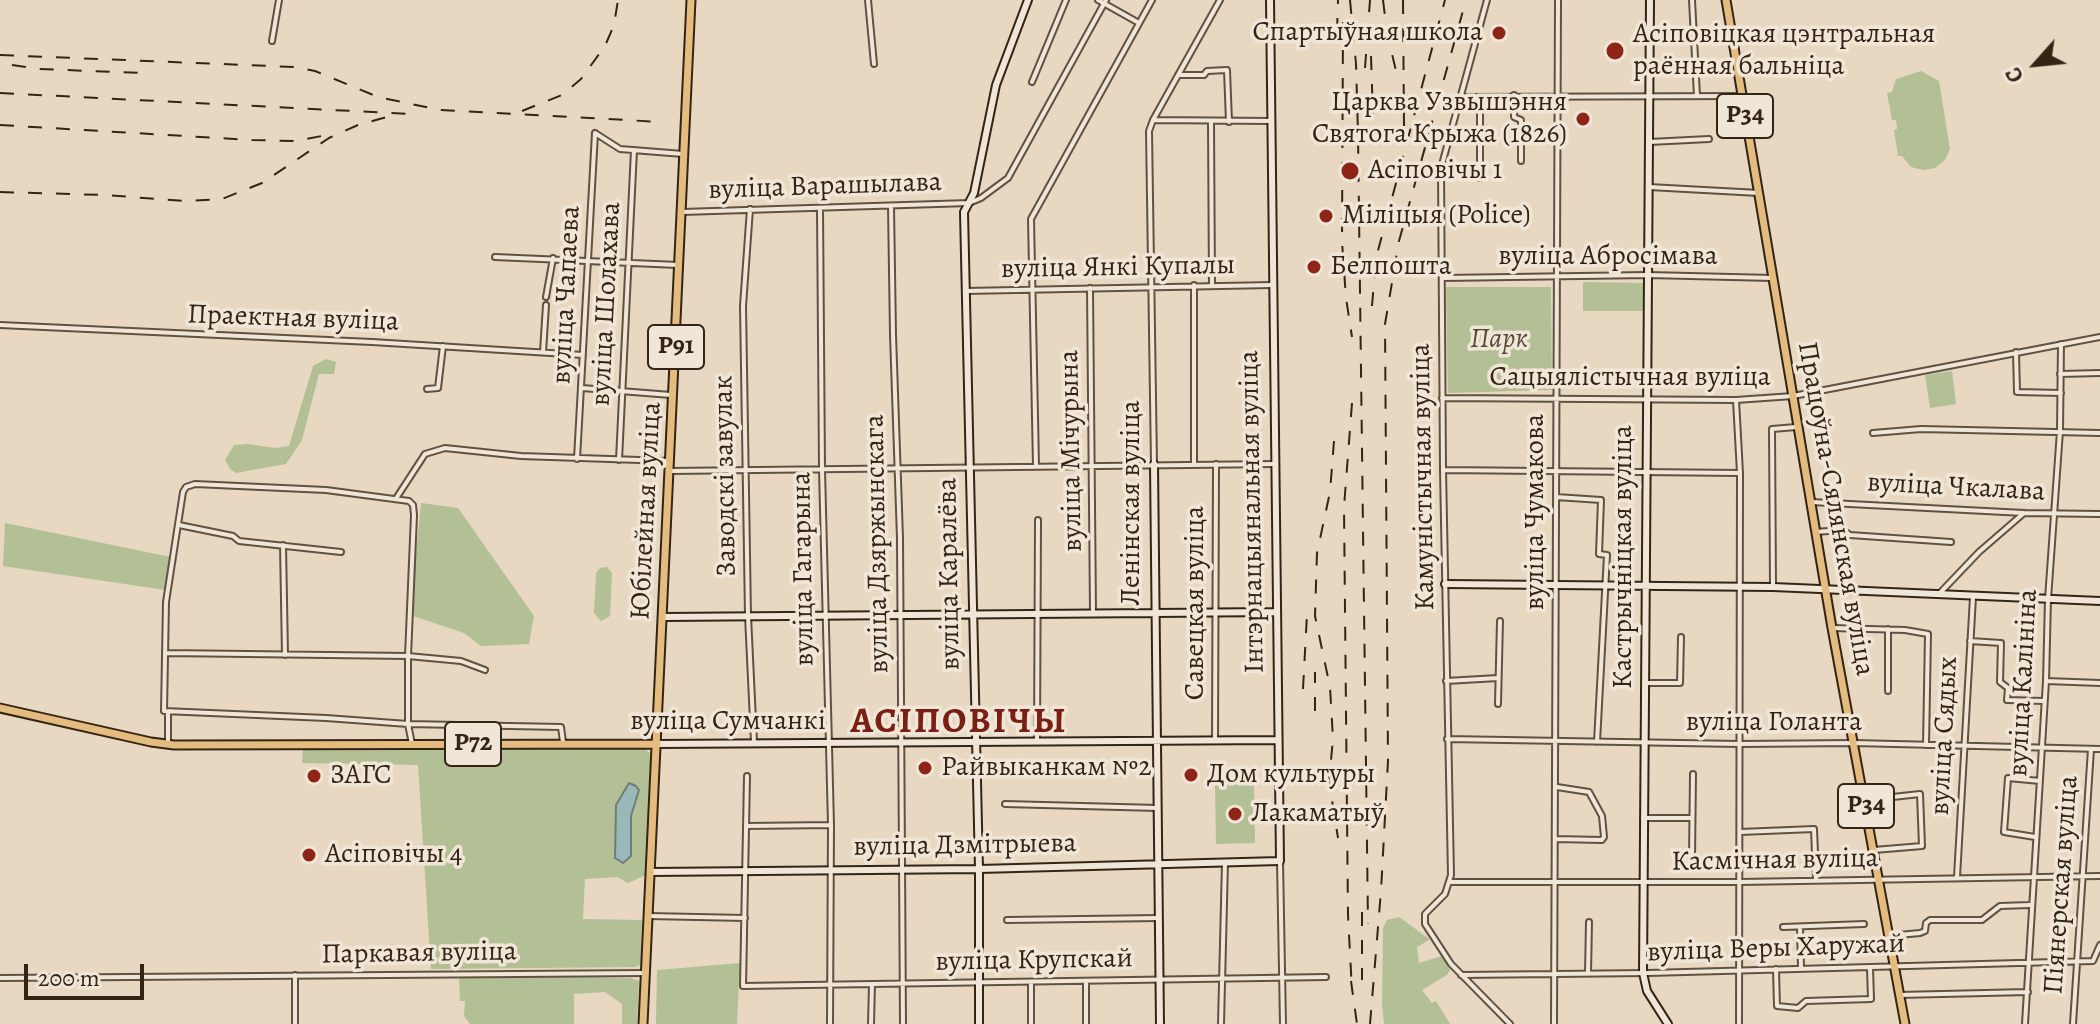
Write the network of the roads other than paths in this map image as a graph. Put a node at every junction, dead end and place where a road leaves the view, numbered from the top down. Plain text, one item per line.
1 (279, 0) edge
2 (691, 0) edge
3 (868, 0) edge
4 (1028, 0) edge
5 (1066, 0) edge
6 (1098, 0) edge
7 (1152, 0) edge
8 (1220, 0) edge
9 (1270, 0) edge
10 (1487, 0) edge
11 (1558, 0) edge
12 (1650, 0) edge
13 (1692, 0) edge
14 (1726, 0) edge
15 (1105, 2) edge
16 (1139, 23) junction
17 (272, 41) dead end
18 (874, 64) dead end
19 (1178, 75) junction
20 (1032, 82) dead end
21 (1514, 95) junction
22 (1559, 96) junction
23 (1697, 96) junction
24 (1741, 96) junction
25 (1463, 97) junction
26 (1480, 97) junction
27 (1649, 97) junction
28 (1153, 120) junction
29 (1271, 121) junction
30 (1211, 122) junction
31 (1229, 122) junction
32 (1709, 139) dead end
33 (1649, 142) junction
34 (634, 150) junction
35 (684, 154) junction
36 (1521, 161) dead end
37 (1480, 178) dead end
38 (1649, 187) junction
39 (1759, 193) junction
40 (969, 203) junction
41 (891, 206) junction
42 (820, 208) junction
43 (750, 209) junction
44 (682, 212) junction
45 (495, 257) dead end
46 (553, 258) junction
47 (589, 261) junction
48 (629, 262) junction
49 (680, 266) junction
50 (1648, 275) junction
51 (1557, 276) junction
52 (1442, 278) junction
53 (1773, 278) junction
54 (1194, 285) junction
55 (1272, 285) junction
56 (1212, 286) junction
57 (1152, 287) junction
58 (1090, 288) junction
59 (1032, 290) junction
60 (965, 291) junction
61 (546, 297) dead end
62 (546, 305) dead end
63 (0, 325) edge
64 (2100, 337) edge
65 (2061, 344) junction
66 (443, 346) junction
67 (543, 352) junction
68 (2016, 352) junction
69 (583, 355) junction
70 (2100, 373) edge
71 (2060, 374) junction
72 (582, 388) junction
73 (427, 389) dead end
74 (624, 391) junction
75 (2061, 393) junction
76 (674, 395) junction
77 (1793, 396) junction
78 (1442, 398) junction
79 (1646, 399) junction
80 (1556, 400) junction
81 (1736, 400) junction
82 (1799, 427) junction
83 (2060, 431) junction
84 (1873, 433) dead end
85 (2100, 433) edge
86 (577, 459) junction
87 (619, 460) junction
88 (670, 461) junction
89 (1194, 463) junction
90 (1154, 464) junction
91 (1216, 464) junction
92 (1275, 464) junction
93 (1093, 465) junction
94 (1036, 466) junction
95 (897, 469) junction
96 (969, 469) junction
97 (822, 470) junction
98 (1443, 470) junction
99 (670, 471) junction
100 (746, 471) junction
101 (1556, 472) junction
102 (1646, 473) junction
103 (1740, 473) junction
104 (397, 497) junction
105 (1556, 497) junction
106 (1810, 502) junction
107 (2024, 513) junction
108 (2055, 513) junction
109 (2100, 514) edge
110 (1038, 520) dead end
111 (179, 525) junction
112 (1815, 532) junction
113 (1951, 542) dead end
114 (283, 545) junction
115 (341, 552) dead end
116 (1445, 584) junction
117 (1604, 585) junction
118 (1555, 587) junction
119 (1646, 587) junction
120 (1740, 587) junction
121 (1773, 587) junction
122 (1826, 588) junction
123 (1939, 594) junction
124 (1973, 597) junction
125 (2048, 599) junction
126 (2100, 601) edge
127 (1154, 612) junction
128 (1276, 612) junction
129 (1038, 613) junction
130 (1093, 613) junction
131 (1216, 613) junction
132 (900, 614) junction
133 (972, 614) junction
134 (748, 616) junction
135 (827, 616) junction
136 (664, 617) junction
137 (1500, 621) dead end
138 (1832, 628) junction
139 (1888, 629) junction
140 (1681, 637) dead end
141 (1970, 641) junction
142 (167, 653) junction
143 (285, 655) junction
144 (408, 656) junction
145 (485, 670) dead end
146 (1498, 678) junction
147 (1446, 681) junction
148 (2046, 681) junction
149 (1646, 683) junction
150 (2100, 683) edge
151 (1888, 691) dead end
152 (2044, 701) junction
153 (1498, 704) dead end
154 (0, 708) edge
155 (168, 713) junction
156 (408, 724) junction
157 (1447, 739) junction
158 (1278, 740) junction
159 (1215, 741) junction
160 (1554, 741) junction
161 (1645, 741) junction
162 (754, 742) junction
163 (902, 742) junction
164 (975, 742) junction
165 (1157, 742) junction
166 (1597, 742) junction
167 (828, 743) junction
168 (1036, 743) junction
169 (1854, 743) junction
170 (168, 744) junction
171 (412, 744) junction
172 (657, 744) junction
173 (1739, 744) junction
174 (563, 745) junction
175 (1926, 745) junction
176 (1964, 746) junction
177 (2042, 748) junction
178 (2091, 749) junction
179 (2100, 749) edge
180 (1693, 774) dead end
181 (747, 776) dead end
182 (2040, 781) junction
183 (1557, 787) junction
184 (1865, 800) junction
185 (1005, 804) dead end
186 (1158, 808) junction
187 (1643, 818) junction
188 (1692, 818) junction
189 (831, 825) junction
190 (746, 826) junction
191 (1740, 832) junction
192 (2035, 837) junction
193 (1556, 839) junction
194 (1874, 850) junction
195 (1692, 858) dead end
196 (1280, 861) junction
197 (1225, 862) junction
198 (1159, 865) junction
199 (979, 869) junction
200 (901, 870) junction
201 (830, 871) junction
202 (651, 872) junction
203 (746, 872) junction
204 (2081, 876) junction
205 (2100, 876) edge
206 (1957, 877) junction
207 (2033, 877) junction
208 (1816, 879) junction
209 (1879, 879) junction
210 (1450, 882) junction
211 (1555, 882) junction
212 (1740, 882) junction
213 (1644, 883) junction
214 (2030, 905) junction
215 (649, 916) junction
216 (745, 918) junction
217 (1159, 918) junction
218 (1007, 920) dead end
219 (1589, 922) dead end
220 (1864, 924) dead end
221 (1783, 927) dead end
222 (1800, 927) junction
223 (1888, 936) junction
224 (2100, 945) edge
225 (2077, 961) junction
226 (2029, 962) junction
227 (1893, 966) junction
228 (1870, 967) junction
229 (1801, 968) junction
230 (1776, 969) junction
231 (1738, 970) junction
232 (647, 973) junction
233 (1588, 973) junction
234 (1643, 973) junction
235 (1554, 974) junction
236 (295, 975) junction
237 (1461, 975) junction
238 (1222, 977) junction
239 (1326, 977) dead end
240 (0, 978) edge
241 (1160, 978) junction
242 (1282, 979) junction
243 (1086, 981) junction
244 (979, 982) junction
245 (1031, 983) junction
246 (872, 984) junction
247 (902, 984) junction
248 (830, 985) junction
249 (2028, 992) junction
250 (1899, 995) junction
251 (295, 1024) edge
252 (643, 1024) edge
253 (830, 1024) edge
254 (871, 1024) edge
255 (903, 1024) edge
256 (979, 1024) edge
257 (1031, 1024) edge
258 (1086, 1024) edge
259 (1160, 1024) edge
260 (1221, 1024) edge
261 (1283, 1024) edge
262 (1510, 1024) edge
263 (1554, 1024) edge
264 (1668, 1024) edge
265 (1739, 1024) edge
266 (1905, 1024) edge
267 (2025, 1024) edge
268 (2073, 1024) edge

1 - 17 street
2 - 35 main road, Юбілейная вуліца / Р91
3 - 18 street
4 - 40 street, вуліца Каралёва
5 - 20 street
6 - 15 street
7 - 16 street
8 - 19 street, Ленінская вуліца
9 - 29 street, Інтэрнацыянальная вуліца
10 - 25 street, Камуністычная вуліца
11 - 22 street, вуліца Чумакова
12 - 27 street, Кастрычніцкая вуліца
13 - 23 street
14 - 24 main road, Працоўна-Сялянская вуліца / Р34
15 - 16 street
15 - 40 street
16 - 59 street
19 - 28 street, Ленінская вуліца
19 - 31 street
21 - 22 street
21 - 26 street
21 - 36 street
22 - 27 street
22 - 51 street, вуліца Чумакова
23 - 24 street
23 - 27 street
24 - 39 main road, Працоўна-Сялянская вуліца / Р34
25 - 26 street
25 - 52 street, Камуністычная вуліца
26 - 37 street
27 - 33 street, Кастрычніцкая вуліца
28 - 30 street
28 - 57 street, Ленінская вуліца
29 - 31 street
29 - 55 street, Інтэрнацыянальная вуліца
30 - 31 street
30 - 56 street
32 - 33 street
33 - 38 street, Кастрычніцкая вуліца
34 - 35 street
34 - 47 street, вуліца Чапаева
34 - 48 street, вуліца Шолахава
35 - 44 main road, Юбілейная вуліца / Р91
38 - 39 street
38 - 50 street, Кастрычніцкая вуліца
39 - 53 main road, Працоўна-Сялянская вуліца / Р34
40 - 41 street, вуліца Варашылава
40 - 60 street, вуліца Каралёва
41 - 42 street, вуліца Варашылава
41 - 95 street, вуліца Дзяржынскага
42 - 43 street, вуліца Варашылава
42 - 97 street, вуліца Гагарына
43 - 44 street, вуліца Варашылава
43 - 100 street, Заводскі завулак
44 - 49 main road, Юбілейная вуліца / Р91
45 - 46 street
46 - 47 street
46 - 61 street
47 - 48 street
47 - 69 street, вуліца Чапаева
48 - 49 street
48 - 74 street, вуліца Шолахава
49 - 76 main road, Юбілейная вуліца / Р91
50 - 51 street, вуліца Абросімава
50 - 53 street, вуліца Абросімава
50 - 79 street, Кастрычніцкая вуліца
51 - 52 street, вуліца Абросімава
51 - 80 street, вуліца Чумакова
52 - 78 street, Камуністычная вуліца
53 - 77 main road, Працоўна-Сялянская вуліца / Р34
54 - 56 street, вуліца Янкі Купалы
54 - 57 street, вуліца Янкі Купалы
54 - 89 street
55 - 56 street, вуліца Янкі Купалы
55 - 92 street, Інтэрнацыянальная вуліца
57 - 58 street, вуліца Янкі Купалы
57 - 90 street, Ленінская вуліца
58 - 59 street, вуліца Янкі Купалы
58 - 93 street, вуліца Мічурына
59 - 60 street, вуліца Янкі Купалы
59 - 94 street
60 - 96 street, вуліца Каралёва
62 - 67 street
63 - 66 street, Праектная вуліца
64 - 65 street, Сацыялістычная вуліца
65 - 68 street, Сацыялістычная вуліца
65 - 71 street, вуліца Калініна
66 - 67 street, Праектная вуліца
66 - 73 street
67 - 69 street, Праектная вуліца
68 - 75 street
68 - 77 street, Сацыялістычная вуліца
69 - 72 street, вуліца Чапаева
70 - 71 street
71 - 75 street, вуліца Калініна
72 - 74 street
72 - 86 street, вуліца Чапаева
74 - 76 street
74 - 87 street, вуліца Шолахава
75 - 83 street, вуліца Калініна
76 - 88 main road, Юбілейная вуліца / Р91
77 - 81 street, Сацыялістычная вуліца
77 - 82 main road, Працоўна-Сялянская вуліца / Р34
78 - 80 street, Сацыялістычная вуліца
78 - 98 street, Камуністычная вуліца
79 - 80 street, Сацыялістычная вуліца
79 - 81 street, Сацыялістычная вуліца
79 - 102 street, Кастрычніцкая вуліца
80 - 101 street, вуліца Чумакова
81 - 103 street
82 - 106 main road, Працоўна-Сялянская вуліца / Р34
82 - 121 street
83 - 84 street
83 - 85 street
83 - 108 street, вуліца Калініна
86 - 87 street
86 - 104 street
87 - 88 street
88 - 99 main road, Юбілейная вуліца / Р91
89 - 90 street
89 - 91 street
90 - 93 street
90 - 127 street, Ленінская вуліца
91 - 92 street
91 - 131 street, Савецкая вуліца
92 - 128 street, Інтэрнацыянальная вуліца
93 - 94 street
93 - 130 street, вуліца Мічурына
94 - 96 street
95 - 96 street
95 - 97 street
95 - 132 street, вуліца Дзяржынскага
96 - 133 street, вуліца Каралёва
97 - 100 street
97 - 135 street, вуліца Гагарына
98 - 101 street
98 - 116 street, Камуністычная вуліца
99 - 100 street
99 - 136 main road, Юбілейная вуліца / Р91
100 - 134 street, Заводскі завулак
101 - 102 street
101 - 105 street, вуліца Чумакова
102 - 103 street
102 - 119 street, Кастрычніцкая вуліца
103 - 120 street
104 - 111 street
104 - 144 street
105 - 117 street
105 - 118 street, вуліца Чумакова
106 - 107 street, вуліца Чкалава
106 - 112 main road, Працоўна-Сялянская вуліца / Р34
107 - 108 street, вуліца Чкалава
107 - 123 street
108 - 109 street, вуліца Чкалава
108 - 125 street, вуліца Калініна
110 - 129 street
111 - 114 street
111 - 142 street
112 - 113 street
112 - 122 main road, Працоўна-Сялянская вуліца / Р34
114 - 115 street
114 - 143 street
116 - 118 street
116 - 147 street, Камуністычная вуліца
117 - 118 street
117 - 119 street
117 - 166 street
118 - 160 street, вуліца Чумакова
119 - 120 street
119 - 149 street, Кастрычніцкая вуліца
120 - 121 street
120 - 173 street
121 - 122 street
122 - 123 street
122 - 138 main road, Працоўна-Сялянская вуліца / Р34
123 - 124 street
124 - 125 street
124 - 141 street, вуліца Сядых
125 - 126 street
125 - 148 street, вуліца Калініна
127 - 130 street
127 - 131 street
127 - 165 street, Ленінская вуліца
128 - 131 street
128 - 158 street, Інтэрнацыянальная вуліца
129 - 130 street
129 - 133 street
129 - 168 street
131 - 159 street, Савецкая вуліца
132 - 133 street
132 - 135 street
132 - 163 street, вуліца Дзяржынскага
133 - 164 street, вуліца Каралёва
134 - 135 street
134 - 136 street
134 - 162 street, Заводскі завулак
135 - 167 street, вуліца Гагарына
136 - 172 main road, Юбілейная вуліца / Р91
137 - 146 street
138 - 139 street
138 - 169 main road, Працоўна-Сялянская вуліца / Р34
139 - 151 street
139 - 175 street
140 - 149 street
141 - 152 street
141 - 176 street, вуліца Сядых
142 - 143 street
142 - 155 street
143 - 144 street
144 - 145 street
144 - 156 street
146 - 147 street
146 - 153 street
147 - 157 street, Камуністычная вуліца
148 - 150 street
148 - 152 street, вуліца Калініна
149 - 161 street, Кастрычніцкая вуліца
152 - 177 street, вуліца Калініна
154 - 170 main road, вуліца Сумчанкі / Р72
155 - 156 street
155 - 170 street
156 - 171 street
156 - 174 street
157 - 160 street, вуліца Голанта
157 - 210 street, Камуністычная вуліца
158 - 159 street, вуліца Сумчанкі
158 - 196 street, Інтэрнацыянальная вуліца
159 - 165 street, вуліца Сумчанкі
160 - 166 street, вуліца Голанта
160 - 183 street, вуліца Чумакова
161 - 166 street, вуліца Голанта
161 - 173 street, вуліца Голанта
161 - 187 street, Кастрычніцкая вуліца
162 - 167 street, вуліца Сумчанкі
162 - 172 street, вуліца Сумчанкі
163 - 164 street, вуліца Сумчанкі
163 - 167 street, вуліца Сумчанкі
163 - 200 street, вуліца Дзяржынскага
164 - 168 street, вуліца Сумчанкі
164 - 199 street, вуліца Каралёва
165 - 168 street, вуліца Сумчанкі
165 - 186 street, Ленінская вуліца
167 - 189 street, вуліца Гагарына
169 - 173 street, вуліца Голанта
169 - 175 street, вуліца Голанта
169 - 184 main road, Працоўна-Сялянская вуліца / Р34
170 - 171 main road, вуліца Сумчанкі / Р72
171 - 174 main road, вуліца Сумчанкі / Р72
172 - 174 main road, вуліца Сумчанкі / Р72
172 - 202 main road, Юбілейная вуліца / Р91
173 - 191 street
175 - 176 street, вуліца Голанта
176 - 177 street, вуліца Голанта
176 - 206 street, вуліца Сядых
177 - 178 street, вуліца Голанта
177 - 182 street, вуліца Калініна
178 - 179 street, вуліца Голанта
178 - 204 street, Піянерская вуліца
180 - 188 street
181 - 190 street
182 - 192 street, вуліца Калініна
182 - 192 street
183 - 193 street, вуліца Чумакова
183 - 193 street
184 - 194 main road, Працоўна-Сялянская вуліца / Р34
184 - 194 street
185 - 186 street
186 - 198 street, Ленінская вуліца
187 - 188 street
187 - 213 street, Кастрычніцкая вуліца
188 - 195 street
189 - 190 street
189 - 201 street, вуліца Гагарына
190 - 203 street
191 - 208 street
191 - 212 street
192 - 207 street, вуліца Калініна
193 - 211 street, вуліца Чумакова
194 - 209 main road, Працоўна-Сялянская вуліца / Р34
196 - 197 street, вуліца Дзмітрыева
196 - 242 street, Інтэрнацыянальная вуліца
197 - 198 street, вуліца Дзмітрыева
197 - 238 street
198 - 199 street, вуліца Дзмітрыева
198 - 217 street, Ленінская вуліца
199 - 200 street, вуліца Дзмітрыева
199 - 244 street, вуліца Каралёва
200 - 201 street, вуліца Дзмітрыева
200 - 247 street, вуліца Дзяржынскага
201 - 203 street, вуліца Дзмітрыева
201 - 248 street, вуліца Гагарына
202 - 203 street, вуліца Дзмітрыева
202 - 215 main road, Юбілейная вуліца / Р91
203 - 216 street
204 - 205 street, Касмічная вуліца
204 - 207 street, Касмічная вуліца
204 - 225 street, Піянерская вуліца
206 - 207 street, Касмічная вуліца
206 - 209 street, Касмічная вуліца
207 - 214 street, вуліца Калініна
208 - 209 street, Касмічная вуліца
208 - 212 street, Касмічная вуліца
209 - 223 main road, Працоўна-Сялянская вуліца / Р34
210 - 211 street, Касмічная вуліца
210 - 237 street
211 - 213 street, Касмічная вуліца
211 - 235 street, вуліца Чумакова
212 - 213 street, Касмічная вуліца
212 - 231 street
213 - 234 street, Кастрычніцкая вуліца
214 - 223 street
214 - 226 street, вуліца Калініна
215 - 216 street
215 - 232 main road, Юбілейная вуліца / Р91
216 - 248 street, вуліца Крупскай
217 - 218 street
217 - 241 street, Ленінская вуліца
219 - 233 street
220 - 222 street
221 - 222 street
222 - 229 street
223 - 227 main road, Працоўна-Сялянская вуліца / Р34
224 - 225 street, вуліца Веры Харужай
225 - 226 street, вуліца Веры Харужай
225 - 268 street, Піянерская вуліца
226 - 227 street, вуліца Веры Харужай
226 - 249 street, вуліца Калініна
227 - 228 street, вуліца Веры Харужай
227 - 250 main road, Працоўна-Сялянская вуліца / Р34
228 - 229 street, вуліца Веры Харужай
228 - 230 street
229 - 230 street, вуліца Веры Харужай
230 - 231 street, вуліца Веры Харужай
231 - 234 street, вуліца Веры Харужай
231 - 265 street
232 - 236 street, Паркавая вуліца
232 - 252 main road, Юбілейная вуліца / Р91
233 - 234 street, вуліца Веры Харужай
233 - 235 street, вуліца Веры Харужай
234 - 264 street
235 - 237 street, вуліца Веры Харужай
235 - 263 street, вуліца Чумакова
236 - 240 street, Паркавая вуліца
236 - 251 street
237 - 262 street
238 - 241 street, вуліца Крупскай
238 - 242 street, вуліца Крупскай
238 - 260 street
239 - 242 street, вуліца Крупскай
241 - 243 street, вуліца Крупскай
241 - 259 street, Ленінская вуліца
242 - 261 street, Інтэрнацыянальная вуліца
243 - 245 street, вуліца Крупскай
243 - 258 street
244 - 245 street, вуліца Крупскай
244 - 247 street, вуліца Крупскай
244 - 256 street, вуліца Каралёва
245 - 257 street
246 - 247 street, вуліца Крупскай
246 - 248 street, вуліца Крупскай
246 - 254 street
247 - 255 street, вуліца Дзяржынскага
248 - 253 street, вуліца Гагарына
249 - 250 street
249 - 267 street, вуліца Калініна
250 - 266 main road, Працоўна-Сялянская вуліца / Р34

